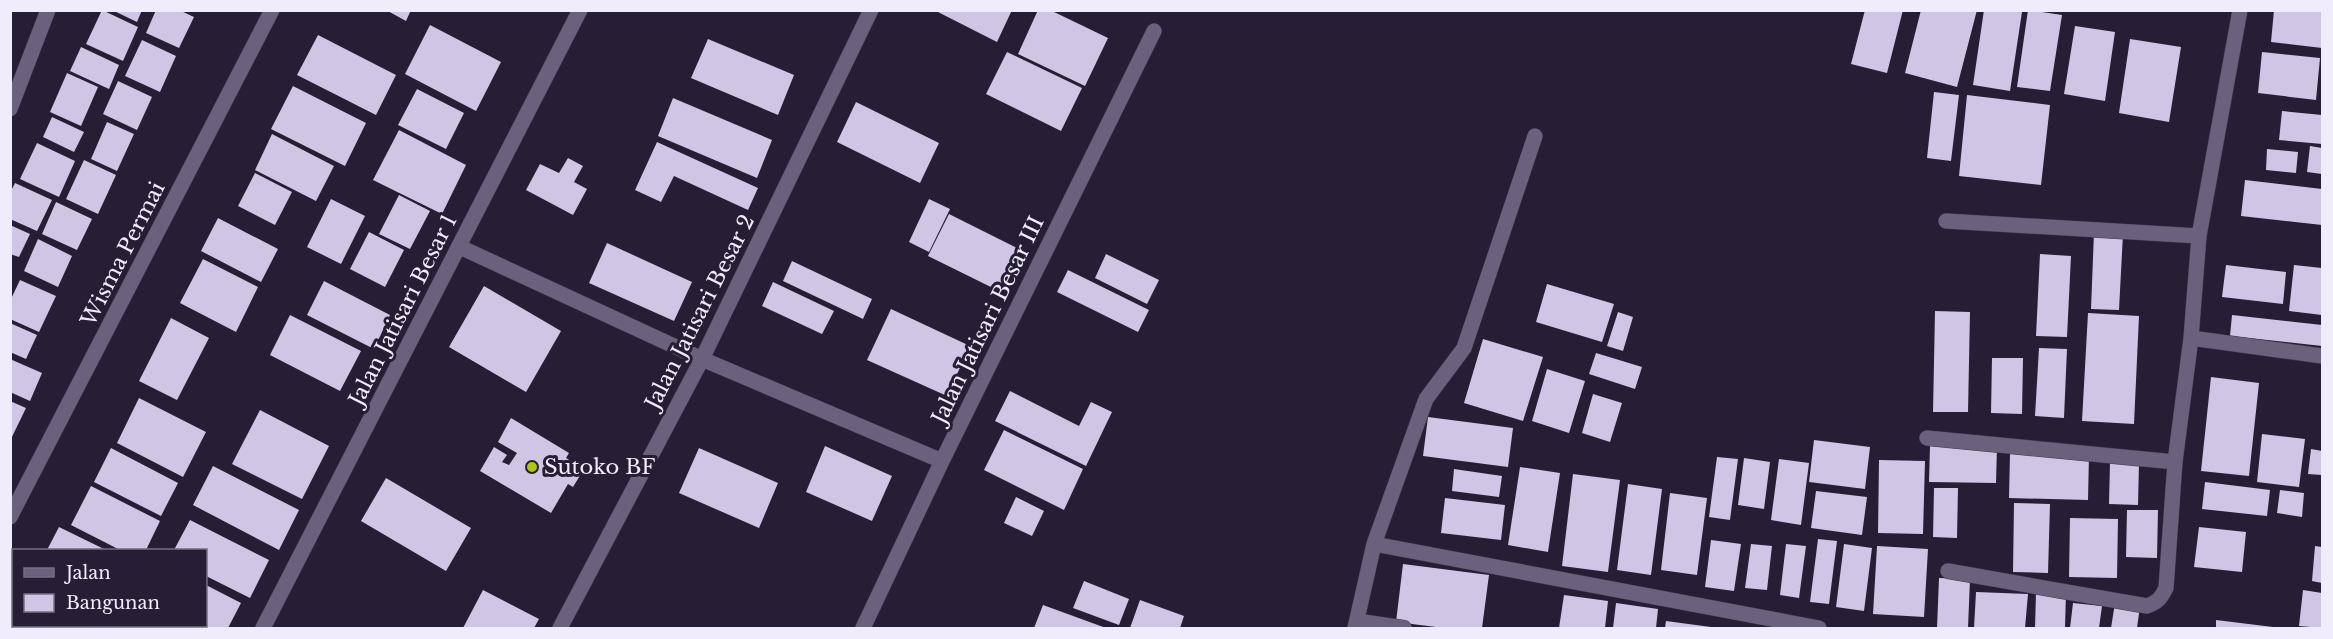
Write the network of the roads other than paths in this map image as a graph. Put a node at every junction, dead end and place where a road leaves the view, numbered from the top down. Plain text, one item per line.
1 (48, 10) edge
2 (272, 10) edge
3 (580, 10) edge
4 (871, 10) edge
5 (2240, 10) edge
6 (1155, 31) dead end
7 (10, 109) edge
8 (1534, 135) dead end
9 (1946, 221) dead end
10 (2199, 236) junction
11 (460, 247) junction
12 (2191, 338) junction
13 (2322, 356) edge
14 (702, 359) junction
15 (1927, 438) dead end
16 (942, 460) junction
17 (2175, 462) junction
18 (11, 516) edge
19 (1374, 544) junction
20 (1948, 571) dead end
21 (1356, 625) edge
22 (262, 628) edge
23 (560, 628) edge
24 (863, 628) edge
25 (1404, 628) edge
26 (1819, 628) edge

1 - 7 street
2 - 18 street, Wisma Permai
3 - 11 street, Jalan Jatisari Besar 1
4 - 14 street, Jalan Jatisari Besar 2
5 - 10 street
6 - 16 street, Jalan Jatisari Besar III
8 - 19 street
9 - 10 street
10 - 12 street
11 - 14 street
11 - 22 street, Jalan Jatisari Besar 1
12 - 13 street
12 - 17 street
14 - 16 street
14 - 23 street, Jalan Jatisari Besar 2
15 - 17 street
16 - 24 street, Jalan Jatisari Besar III
17 - 20 street
19 - 21 street
19 - 26 street
21 - 25 street

